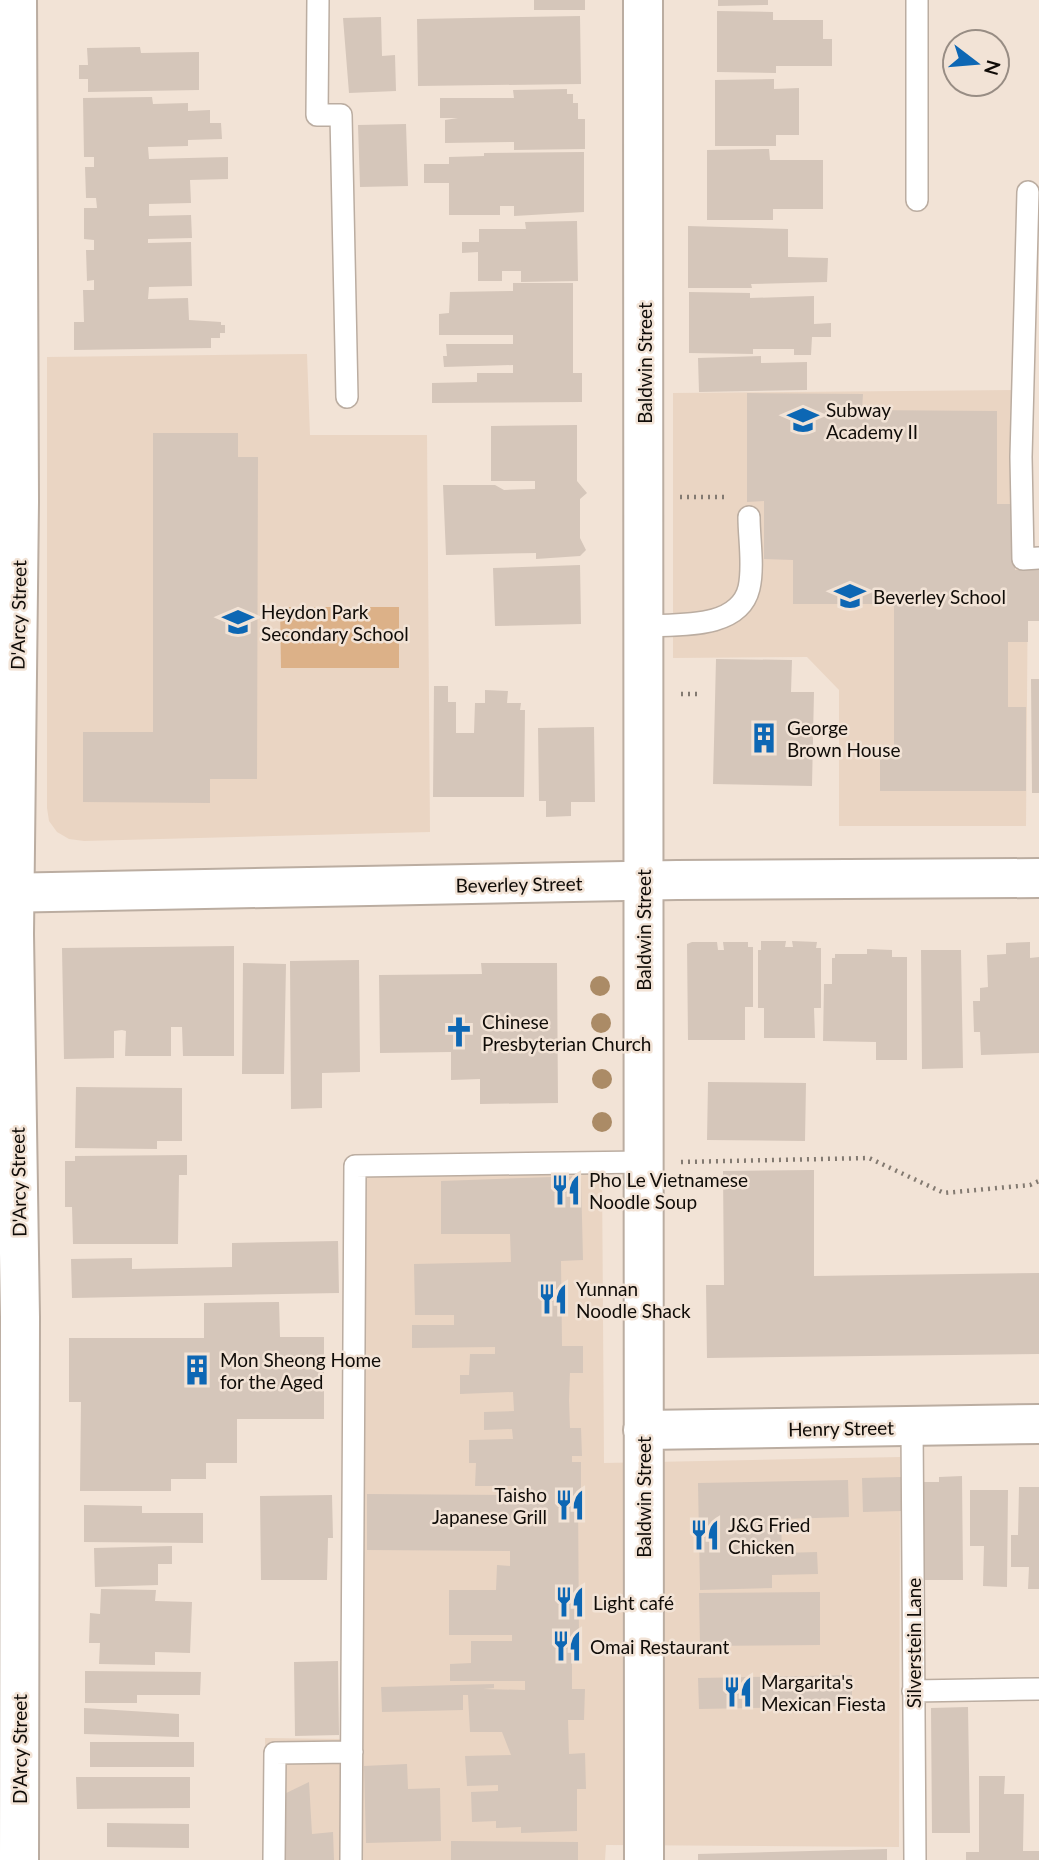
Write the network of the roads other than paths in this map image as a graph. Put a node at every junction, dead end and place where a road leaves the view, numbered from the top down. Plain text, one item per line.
1 (17, 0) edge
2 (318, 0) edge
3 (643, 0) edge
4 (918, 0) edge
5 (1028, 191) dead end
6 (917, 200) dead end
7 (347, 397) dead end
8 (749, 517) dead end
9 (1039, 558) edge
10 (644, 626) junction
11 (1039, 878) edge
12 (643, 881) junction
13 (8, 893) edge
14 (656, 1162) junction
15 (9, 1207) edge
16 (1039, 1424) edge
17 (912, 1426) junction
18 (643, 1430) junction
19 (1039, 1689) edge
20 (913, 1691) junction
21 (352, 1752) junction
22 (19, 1860) edge
23 (274, 1860) edge
24 (351, 1860) edge
25 (643, 1860) edge
26 (915, 1860) edge

1 - 13 street, D'Arcy Street
2 - 7 lane
3 - 10 street, Baldwin Street
4 - 6 lane
5 - 9 lane
8 - 10 lane
10 - 12 street, Baldwin Street
11 - 12 street, Beverley Street
12 - 13 street, Beverley Street
12 - 14 street, Baldwin Street
13 - 15 street, D'Arcy Street
14 - 18 street, Baldwin Street
14 - 21 lane
15 - 22 street, D'Arcy Street
16 - 17 street, Henry Street
17 - 18 street, Henry Street
17 - 20 lane, Silverstein Lane
18 - 25 street, Baldwin Street
19 - 20 lane
20 - 26 lane, Silverstein Lane
21 - 23 lane
21 - 24 lane

